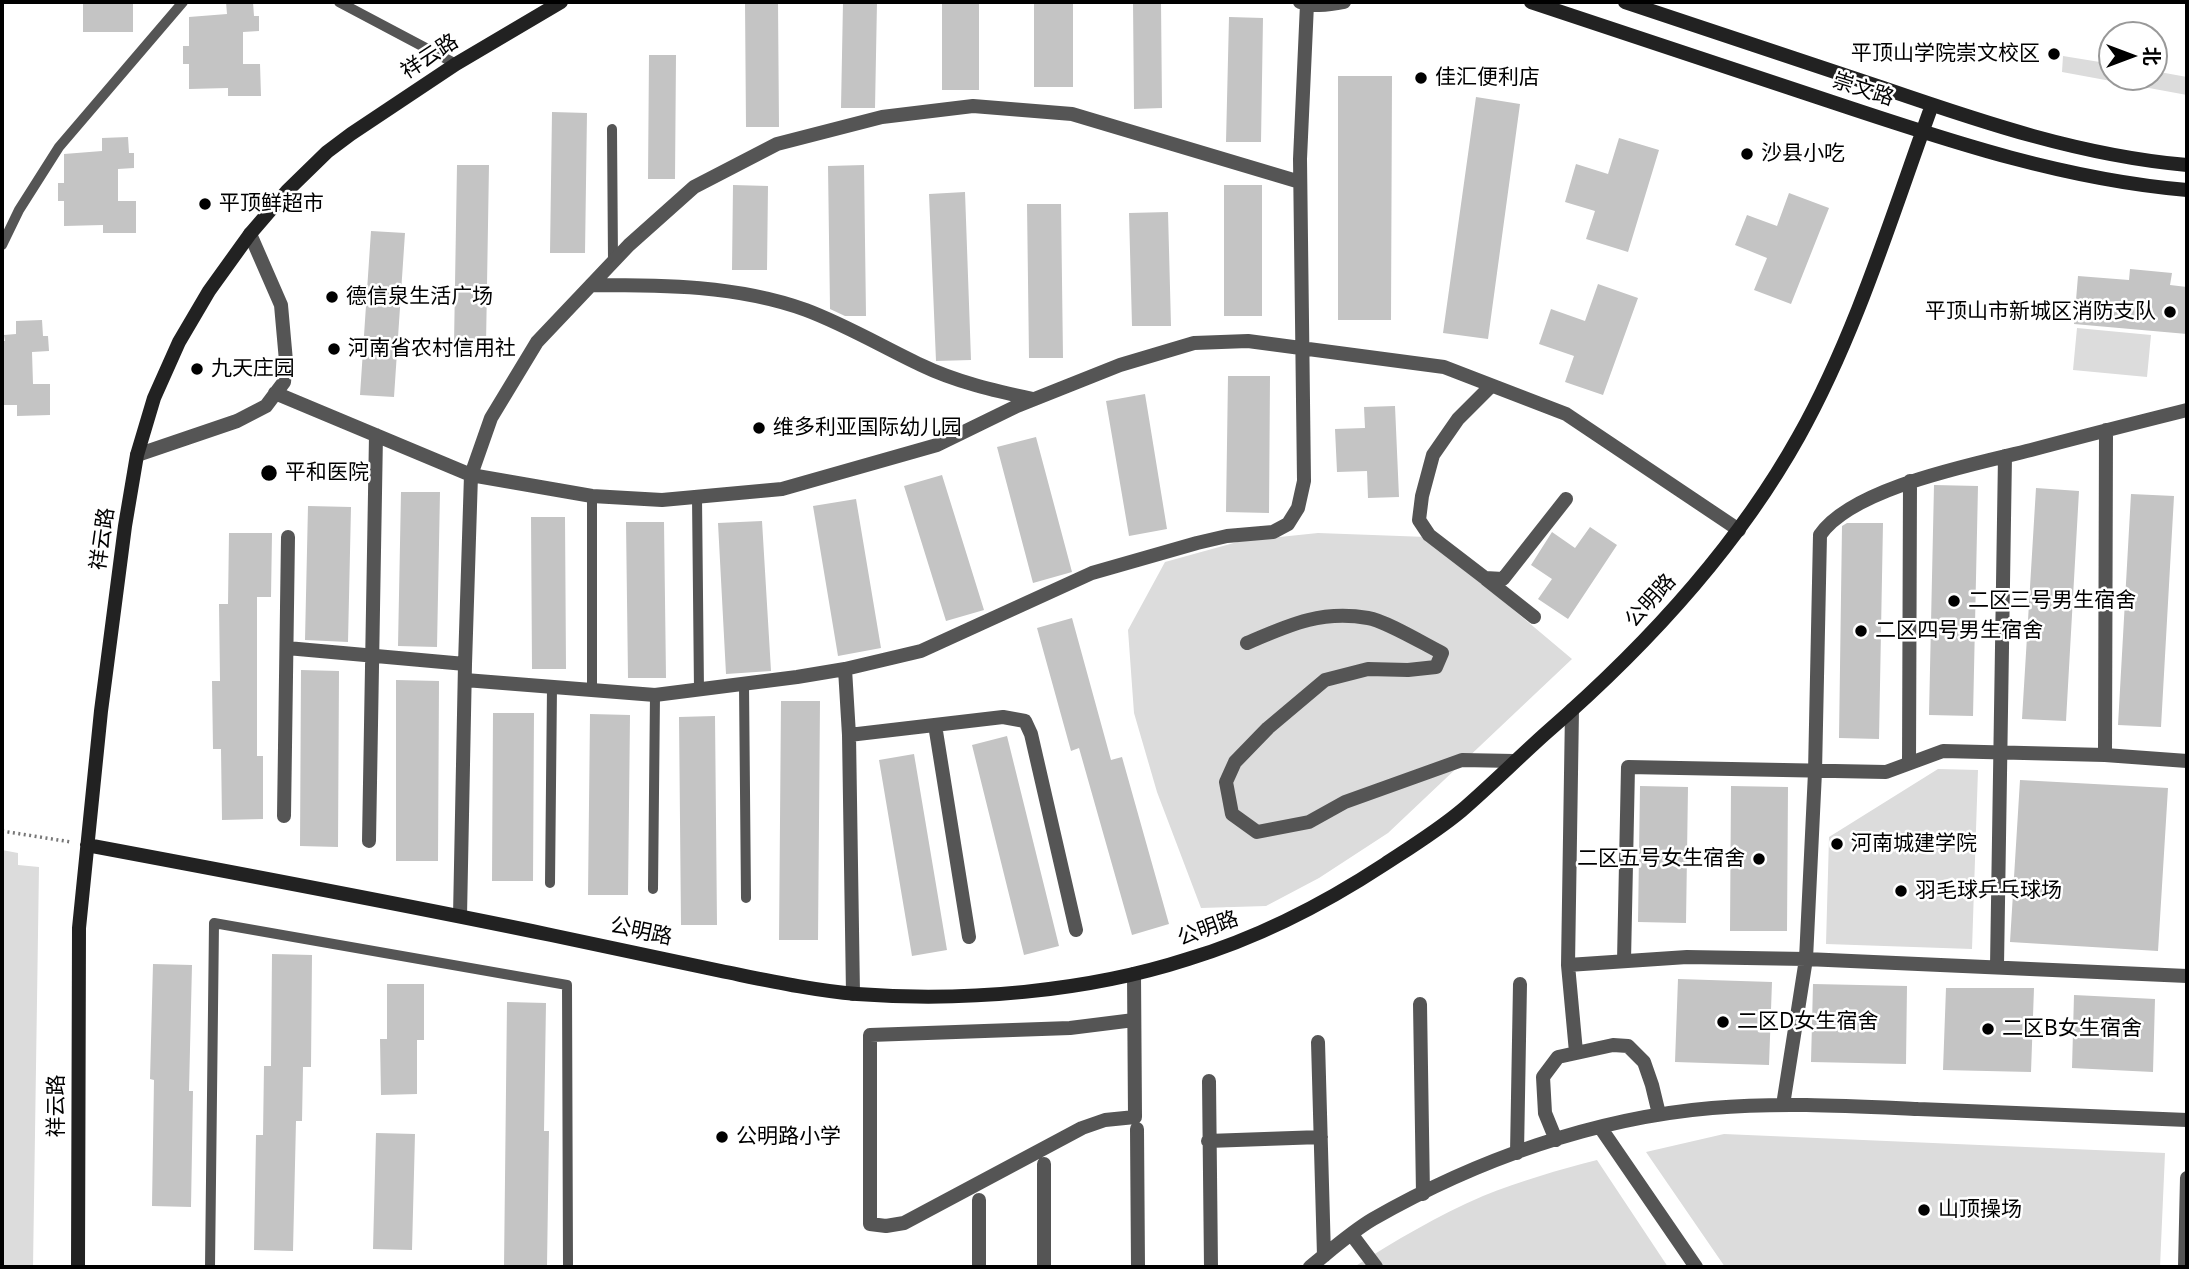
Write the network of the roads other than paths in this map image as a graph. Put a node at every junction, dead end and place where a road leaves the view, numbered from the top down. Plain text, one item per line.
1 (183, 2) edge
2 (339, 2) edge
3 (561, 2) edge
4 (1344, 2) edge
5 (1531, 2) edge
6 (1625, 2) edge
7 (1303, 3) edge
8 (456, 64) junction
9 (1932, 105) junction
10 (612, 129) dead end
11 (1922, 131) junction
12 (2187, 165) edge
13 (1300, 182) junction
14 (2187, 190) edge
15 (250, 234) junction
16 (2, 245) edge
17 (613, 261) junction
18 (591, 285) junction
19 (1302, 349) junction
20 (1491, 386) junction
21 (275, 393) junction
22 (1033, 399) junction
23 (2187, 410) edge
24 (2106, 430) junction
25 (376, 435) junction
26 (137, 455) junction
27 (2005, 456) junction
28 (471, 475) junction
29 (1910, 481) junction
30 (592, 496) junction
31 (697, 497) junction
32 (1566, 499) dead end
33 (1739, 530) junction
34 (288, 537) dead end
35 (1485, 578) junction
36 (1534, 617) dead end
37 (1247, 643) dead end
38 (287, 648) junction
39 (372, 656) junction
40 (465, 664) junction
41 (845, 669) junction
42 (465, 680) junction
43 (744, 685) junction
44 (552, 687) junction
45 (592, 690) junction
46 (699, 691) junction
47 (654, 695) junction
48 (1572, 710) junction
49 (934, 725) junction
50 (849, 735) junction
51 (1999, 751) junction
52 (2105, 755) junction
53 (1514, 761) junction
54 (2187, 761) edge
55 (1909, 763) junction
56 (1815, 772) junction
57 (284, 816) dead end
58 (369, 841) dead end
59 (87, 845) junction
60 (550, 883) dead end
61 (653, 889) dead end
62 (746, 898) dead end
63 (460, 916) junction
64 (1076, 930) dead end
65 (970, 937) dead end
66 (1806, 959) junction
67 (1624, 961) junction
68 (1568, 965) junction
69 (1997, 966) junction
70 (1134, 974) junction
71 (2187, 976) edge
72 (1520, 984) dead end
73 (853, 994) junction
74 (1420, 1004) dead end
75 (1134, 1020) junction
76 (1318, 1042) dead end
77 (1576, 1052) junction
78 (1209, 1082) dead end
79 (1783, 1105) junction
80 (1659, 1114) junction
81 (2187, 1120) edge
82 (1600, 1127) junction
83 (1137, 1129) dead end
84 (1321, 1137) junction
85 (1556, 1140) junction
86 (1208, 1141) junction
87 (1517, 1153) junction
88 (1044, 1164) dead end
89 (2187, 1178) edge
90 (1423, 1194) junction
91 (979, 1200) dead end
92 (1352, 1235) junction
93 (1324, 1256) junction
94 (78, 1267) edge
95 (211, 1267) edge
96 (568, 1267) edge
97 (979, 1267) edge
98 (1044, 1267) edge
99 (1138, 1267) edge
100 (1211, 1267) edge
101 (1310, 1267) edge
102 (1376, 1267) edge
103 (1696, 1267) edge
104 (2185, 1267) edge

1 - 16 lane
2 - 8 lane
3 - 8 main road, 祥云路
4 - 7 street
5 - 11 main road, 崇文路
6 - 9 main road, 崇文路
7 - 13 street
8 - 15 main road, 祥云路
9 - 11 main road, 公明路
9 - 12 main road, 崇文路
10 - 17 lane
11 - 14 main road, 崇文路
11 - 33 main road, 公明路
13 - 17 street
13 - 19 street
15 - 21 street
15 - 26 main road, 祥云路
17 - 18 street
18 - 22 street
18 - 28 street
19 - 20 street
19 - 22 street
19 - 41 street
20 - 33 street
20 - 35 street
21 - 25 street
21 - 26 street
22 - 31 street
23 - 24 street
24 - 27 street
24 - 52 street
25 - 28 street
25 - 39 street
26 - 59 main road, 祥云路
27 - 29 street
27 - 51 street
28 - 30 street
28 - 40 street
29 - 55 street
29 - 56 street
30 - 31 street
30 - 45 lane
31 - 46 lane
32 - 35 street
33 - 48 main road, 公明路
34 - 38 street
35 - 36 street
37 - 53 street
38 - 39 street
38 - 57 street
39 - 40 street
39 - 58 street
40 - 42 street
41 - 43 street
41 - 50 street
42 - 44 street
42 - 63 street
43 - 46 street
43 - 62 lane
44 - 45 street
44 - 60 lane
45 - 47 street
46 - 47 street
47 - 61 lane
48 - 53 main road, 公明路
48 - 68 street
49 - 50 street
49 - 64 street
49 - 65 street
50 - 73 street
51 - 52 street
51 - 55 street
51 - 69 street
52 - 54 street
53 - 70 main road, 公明路
55 - 56 street
56 - 66 street
56 - 67 street
59 - 63 main road, 公明路
59 - 94 main road, 祥云路
63 - 73 main road, 公明路
66 - 67 street
66 - 69 street
66 - 79 street
67 - 68 street
68 - 77 street
69 - 71 street
70 - 73 main road, 公明路
70 - 75 street
72 - 87 street
74 - 90 street
75 - 75 street
76 - 84 street
77 - 80 street
77 - 85 street
78 - 86 street
79 - 80 street
79 - 81 street
80 - 82 street
82 - 85 street
82 - 103 street
83 - 99 street
84 - 86 street
84 - 93 street
85 - 87 street
86 - 100 street
87 - 90 street
88 - 98 street
89 - 104 street
90 - 92 street
91 - 97 street
92 - 93 street
92 - 102 street
93 - 101 street
95 - 96 lane

